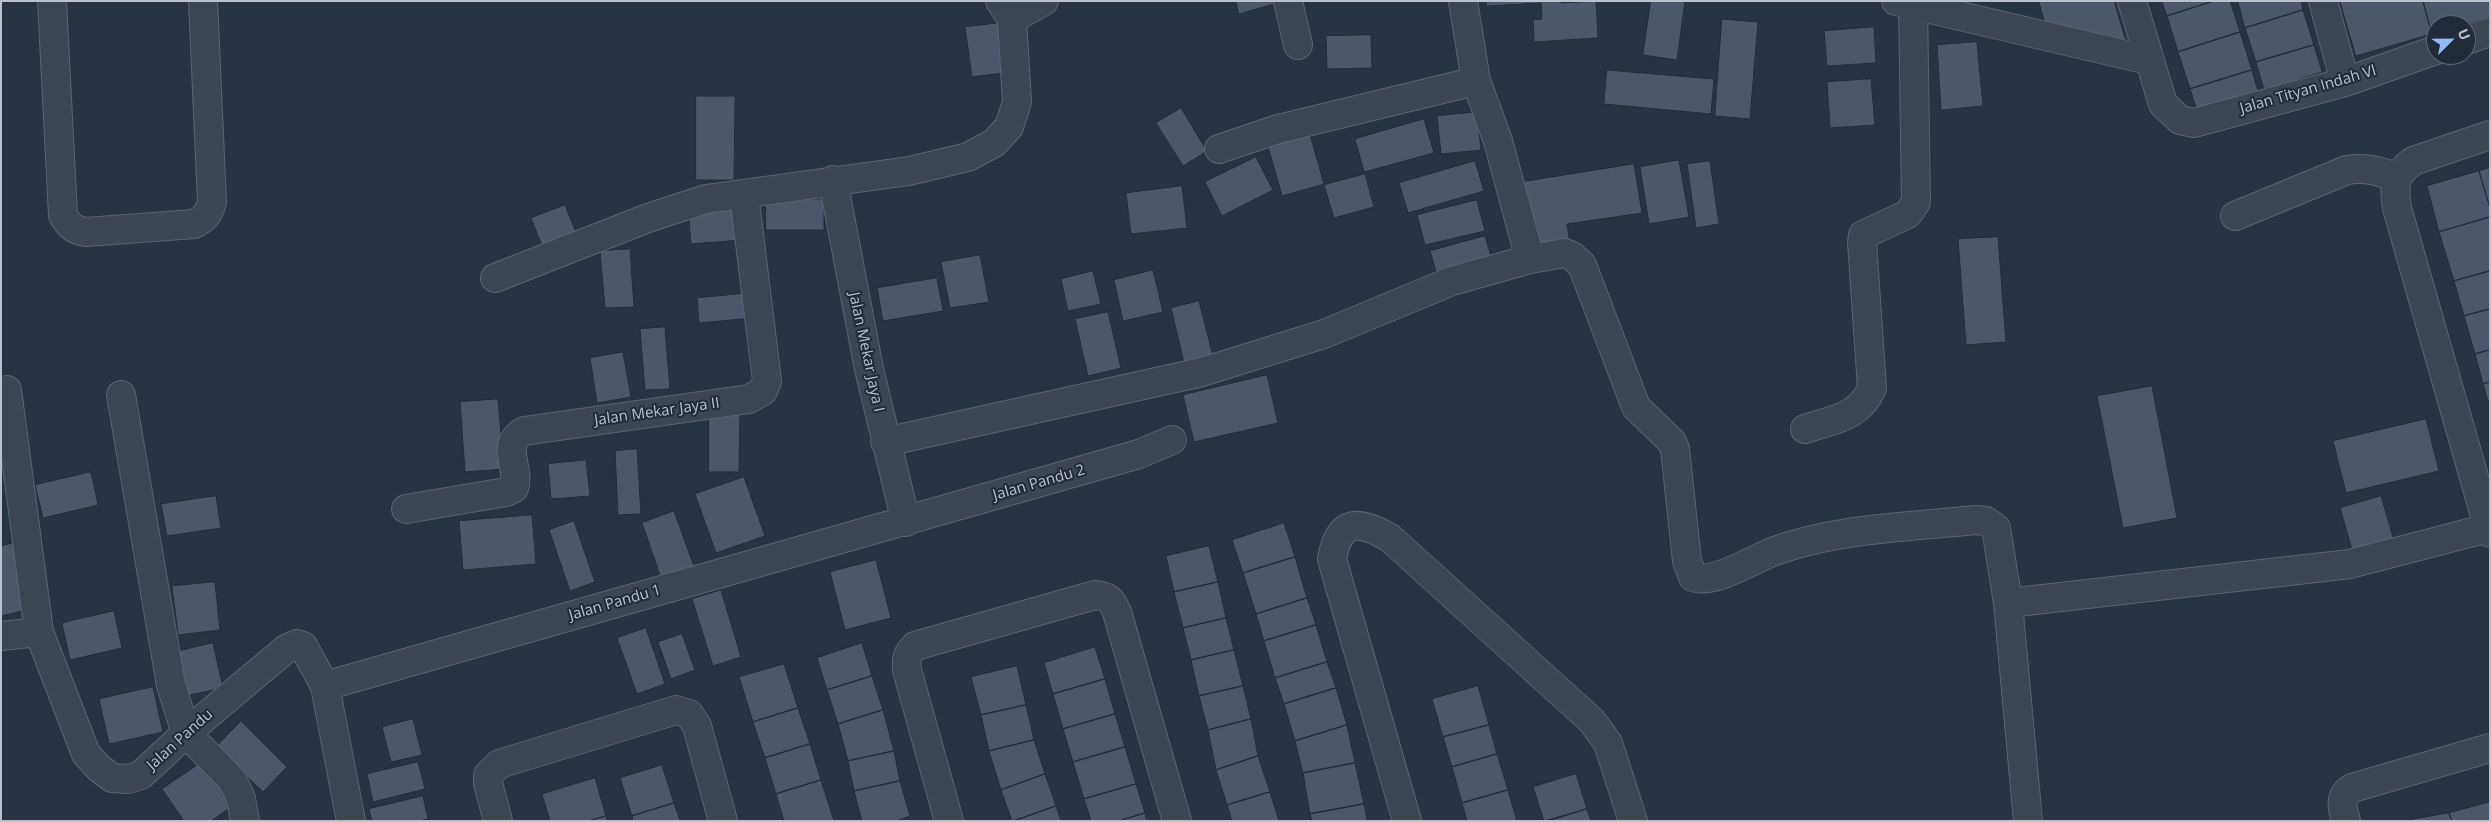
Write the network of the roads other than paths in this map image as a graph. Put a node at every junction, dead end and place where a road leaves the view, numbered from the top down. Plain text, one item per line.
1 (52, 1) edge
2 (203, 1) edge
3 (1044, 1) edge
4 (1288, 1) edge
5 (1463, 1) edge
6 (2132, 1) edge
7 (2323, 1) edge
8 (1904, 3) edge
9 (1006, 10) edge
10 (2490, 32) edge
11 (2476, 37) edge
12 (1298, 46) dead end
13 (2426, 54) edge
14 (2148, 60) junction
15 (1476, 81) junction
16 (2345, 82) junction
17 (2490, 135) edge
18 (1219, 149) dead end
19 (2396, 177) junction
20 (833, 180) junction
21 (744, 194) junction
22 (2235, 216) dead end
23 (1530, 259) junction
24 (494, 278) dead end
25 (7, 390) dead end
26 (121, 395) dead end
27 (1805, 429) dead end
28 (1172, 440) dead end
29 (885, 442) junction
30 (406, 509) dead end
31 (906, 522) junction
32 (2489, 531) edge
33 (2008, 603) junction
34 (39, 632) junction
35 (1, 636) edge
36 (325, 686) junction
37 (186, 733) junction
38 (2490, 748) edge
39 (245, 821) edge
40 (351, 821) edge
41 (498, 821) edge
42 (723, 821) edge
43 (949, 821) edge
44 (1177, 821) edge
45 (1407, 821) edge
46 (1632, 821) edge
47 (2028, 821) edge
48 (2346, 821) edge

1 - 2 street
3 - 9 street
4 - 12 street
5 - 15 street
6 - 14 street
7 - 16 street
8 - 14 street
8 - 27 street
9 - 20 street
10 - 11 street
13 - 16 street, Jalan Tityan Indah Vl
14 - 16 street, Jalan Tityan Indah Vl
15 - 18 street
15 - 23 street
17 - 19 street
19 - 22 street
19 - 32 street
20 - 21 street
20 - 29 street, Jalan Mekar Jaya I
21 - 24 street
21 - 30 street, Jalan Mekar Jaya II
23 - 29 street
23 - 33 street
25 - 34 street, Jalan Pandu
26 - 37 street
28 - 31 street, Jalan Pandu 2
29 - 31 street, Jalan Mekar Jaya I
31 - 36 street, Jalan Pandu 1
32 - 33 street
33 - 47 street
34 - 35 street
34 - 37 street, Jalan Pandu
36 - 37 street, Jalan Pandu
36 - 40 street, Jalan Pandu
37 - 39 street
38 - 48 street
41 - 42 street
43 - 44 street
45 - 46 street

